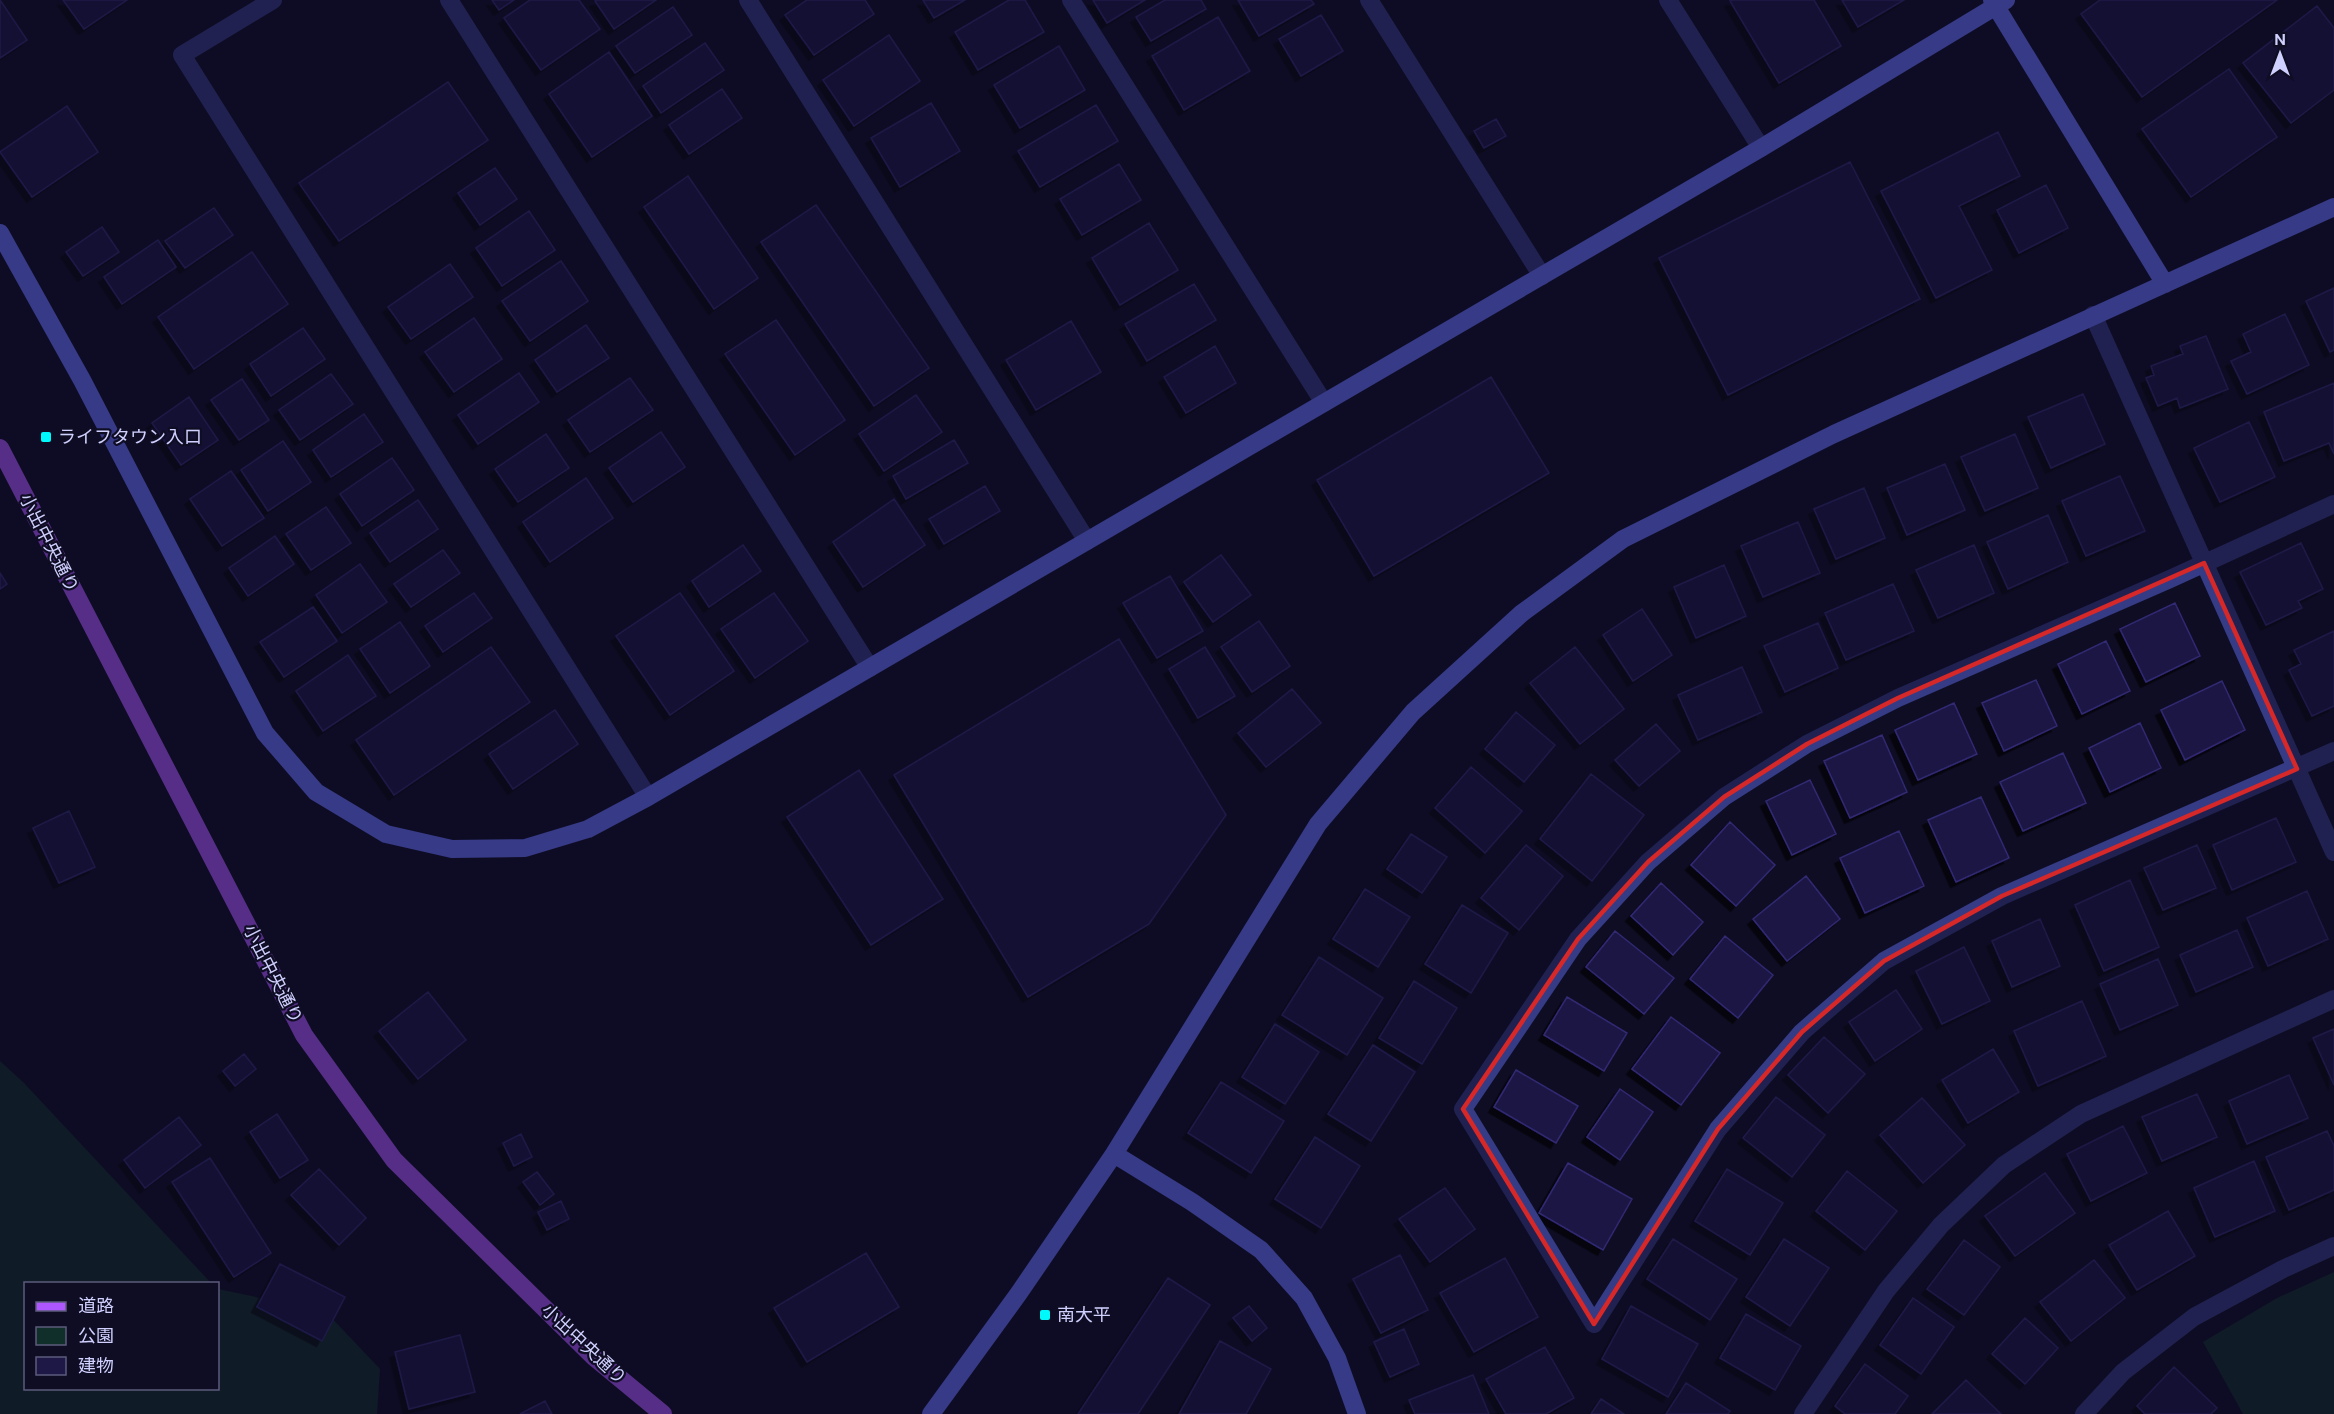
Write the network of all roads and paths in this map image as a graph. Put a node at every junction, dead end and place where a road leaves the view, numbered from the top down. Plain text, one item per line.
1 (273, 0) edge
2 (449, 0) edge
3 (748, 0) edge
4 (1071, 0) edge
5 (1369, 0) edge
6 (1668, 0) edge
7 (1998, 2) edge
8 (1761, 148) junction
9 (2334, 207) edge
10 (0, 233) edge
11 (1542, 276) junction
12 (2164, 284) junction
13 (2093, 315) junction
14 (1324, 403) junction
15 (0, 448) edge
16 (2334, 504) edge
17 (1088, 541) junction
18 (2204, 563) junction
19 (870, 668) junction
20 (2334, 751) edge
21 (2296, 768) junction
22 (648, 797) junction
23 (2334, 852) edge
24 (2334, 999) edge
25 (1114, 1154) junction
26 (2334, 1246) edge
27 (663, 1414) edge
28 (932, 1414) edge
29 (1357, 1414) edge
30 (1803, 1414) edge
31 (2084, 1414) edge

1 - 22 street
2 - 19 street
3 - 17 street
4 - 14 street
5 - 11 street
6 - 8 street
7 - 8 street
7 - 12 street
8 - 11 street
9 - 12 street
10 - 22 street
11 - 14 street
12 - 13 street
13 - 18 street
13 - 25 street
14 - 17 street
15 - 27 main road, 小出中央通り
16 - 18 street
17 - 19 street
18 - 21 street
18 - 21 street
19 - 22 street
20 - 21 street
21 - 23 street
24 - 30 street
25 - 28 street
25 - 29 street
26 - 31 street

